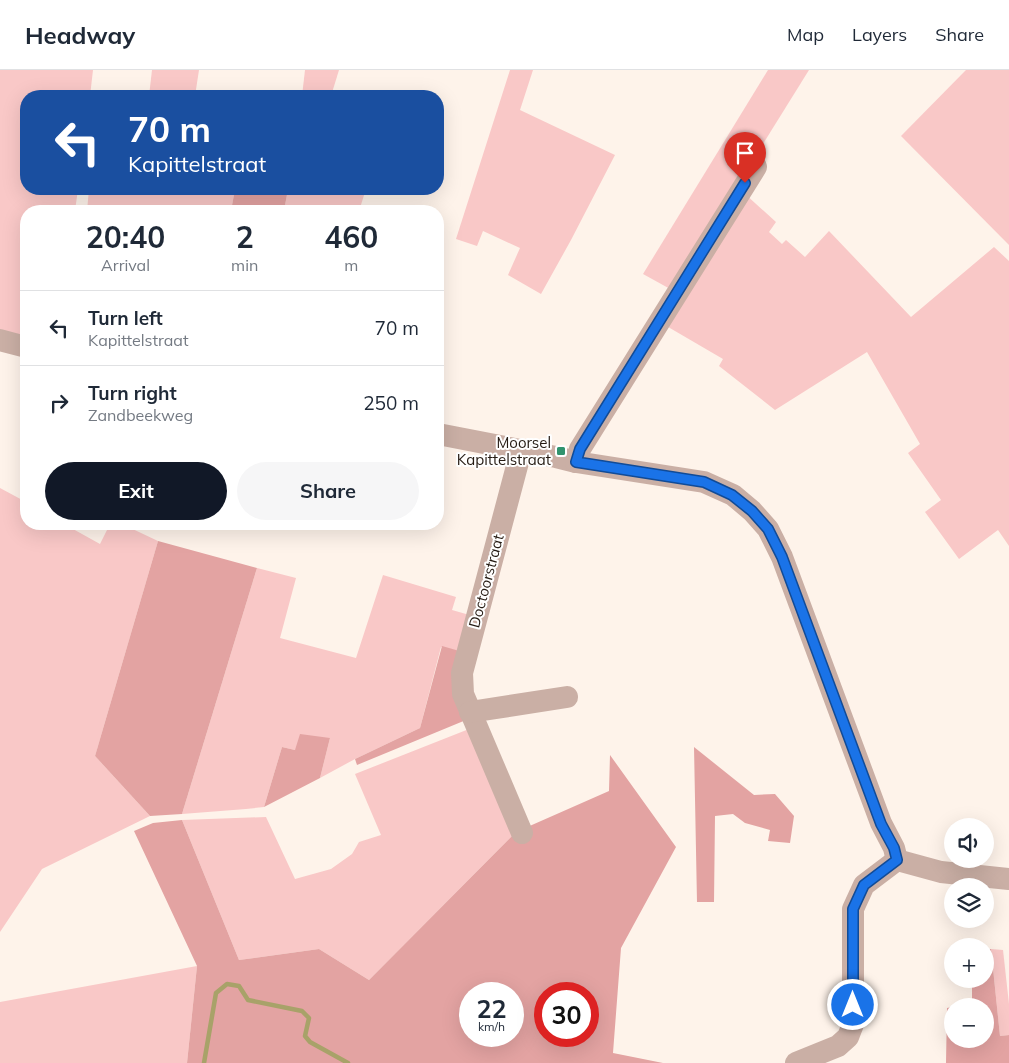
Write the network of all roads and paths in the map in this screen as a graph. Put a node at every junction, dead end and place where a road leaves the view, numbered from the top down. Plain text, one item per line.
1 (756, 166) dead end
2 (0, 340) edge
3 (20, 345) edge
4 (444, 435) edge
5 (521, 451) junction
6 (576, 462) junction
7 (567, 697) dead end
8 (470, 712) junction
9 (522, 833) dead end
10 (897, 860) junction
11 (1009, 879) edge
12 (796, 1063) edge

1 - 6 street
2 - 3 street
4 - 5 street
5 - 6 street
5 - 8 street, Doctoorstraat
6 - 10 street
7 - 8 street
8 - 9 street, Doctoorstraat
10 - 11 street
10 - 12 street

